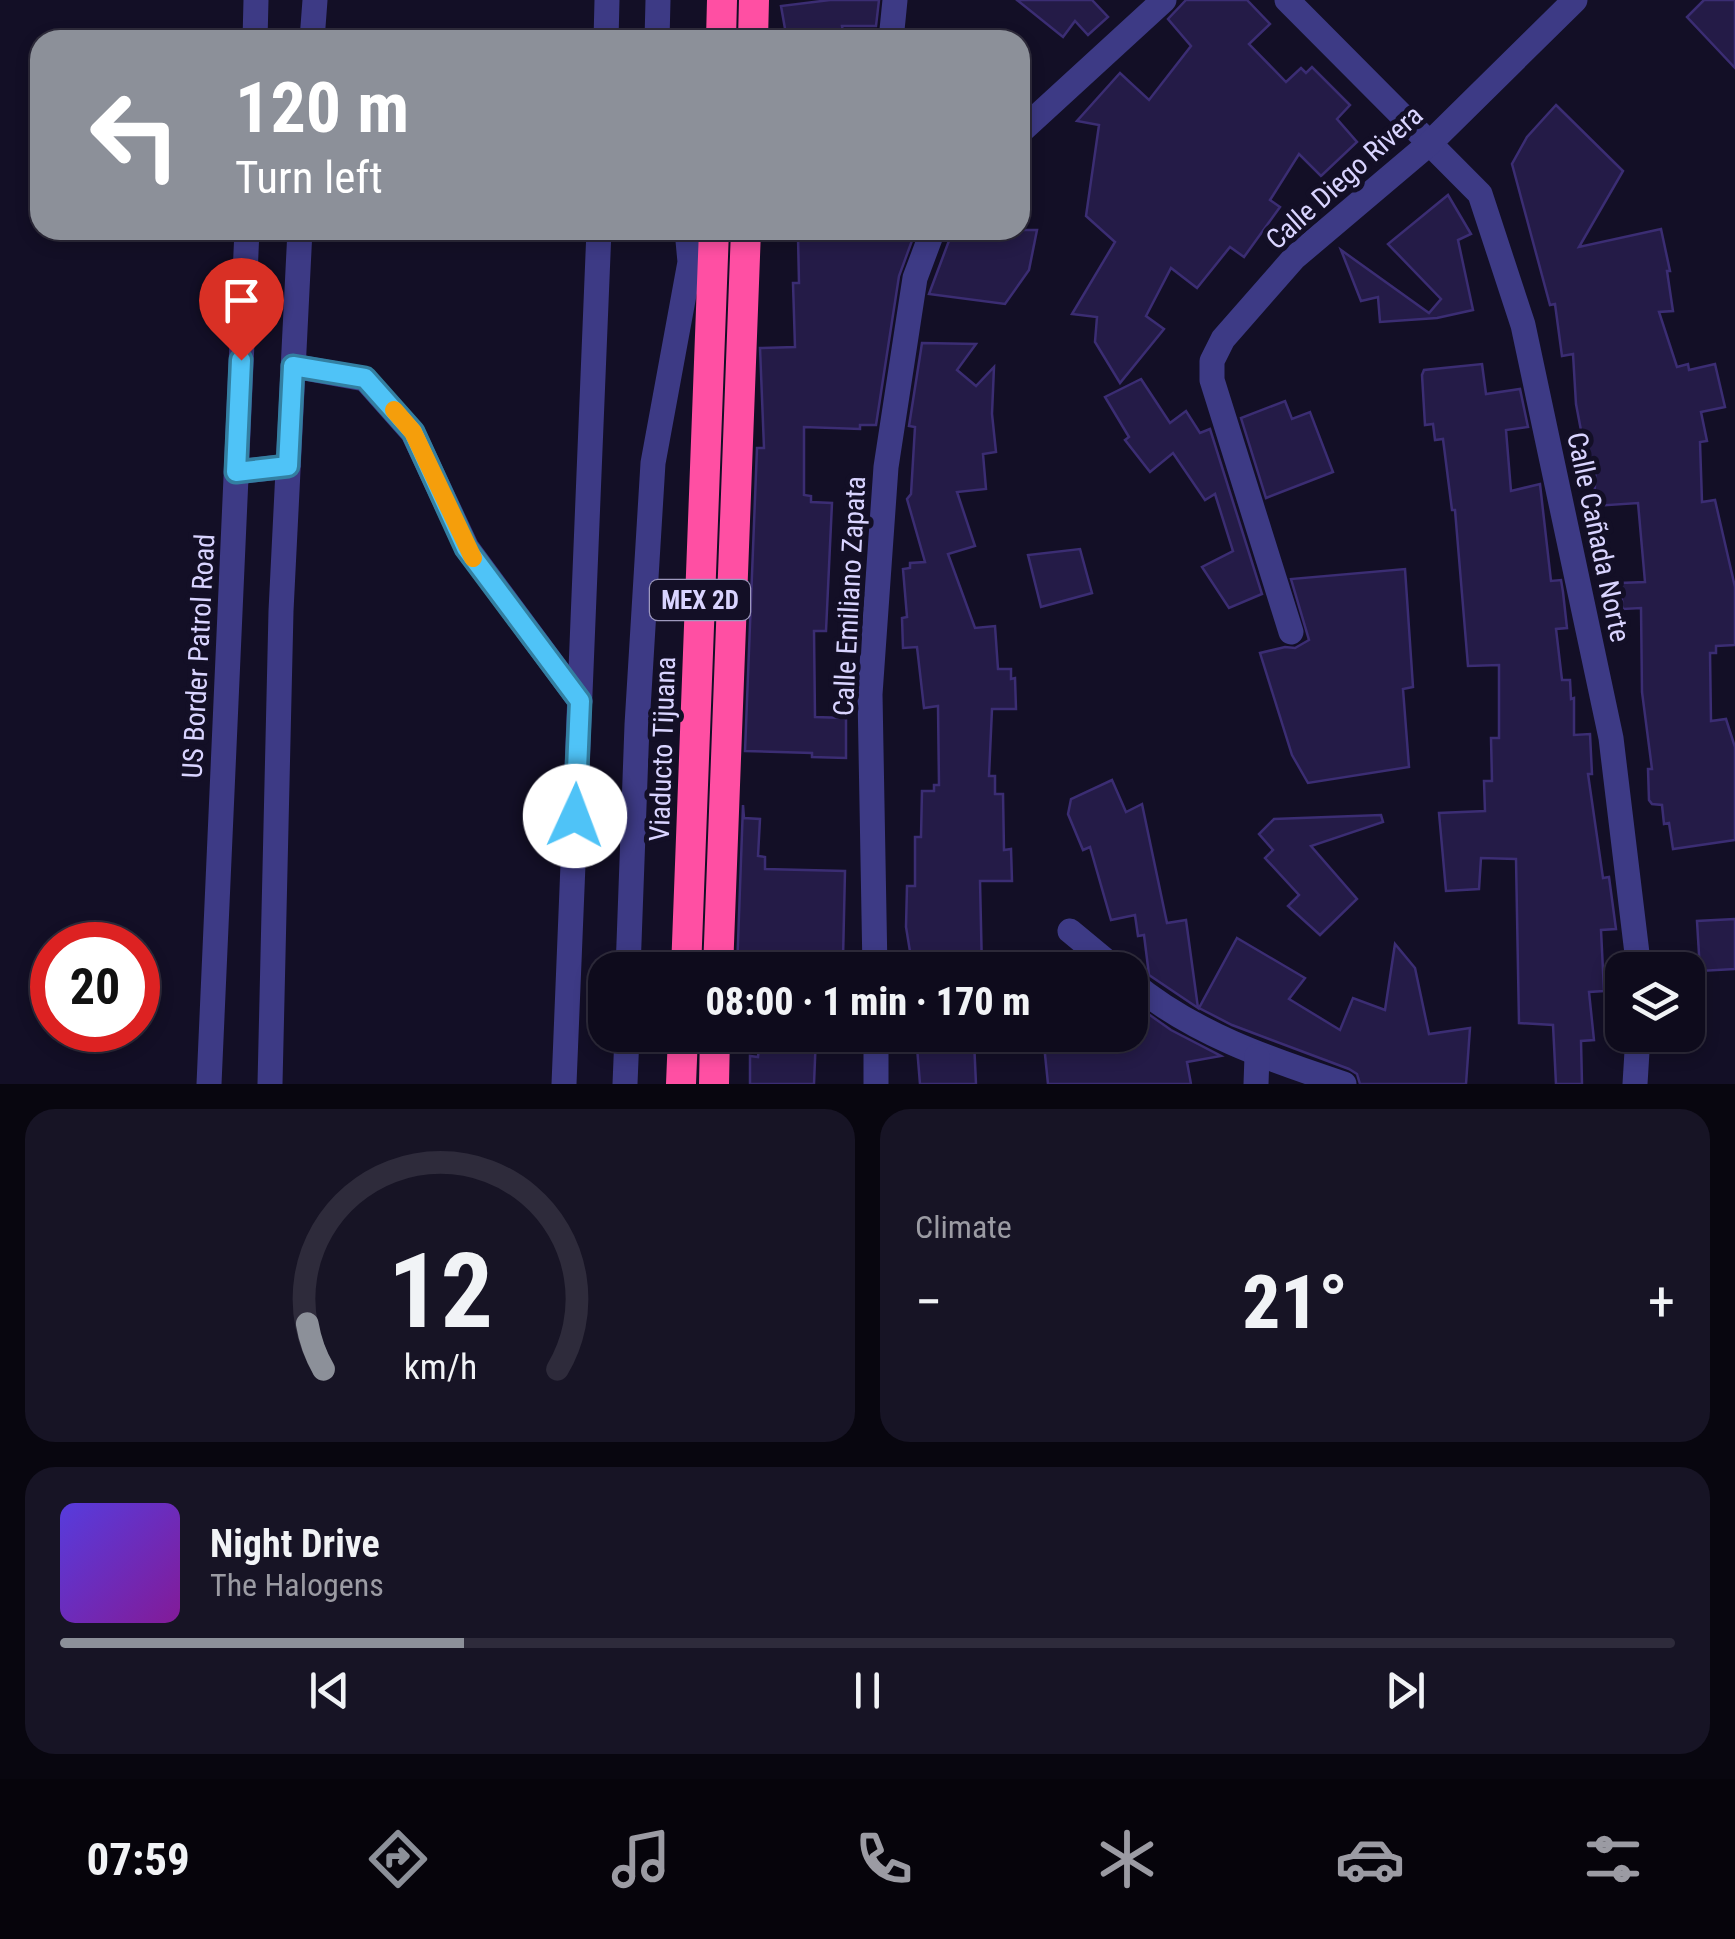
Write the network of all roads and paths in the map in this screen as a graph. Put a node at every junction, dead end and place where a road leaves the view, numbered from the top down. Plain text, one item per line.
1 (256, 0) edge
2 (315, 0) edge
3 (607, 0) edge
4 (658, 0) edge
5 (722, 0) edge
6 (754, 0) edge
7 (894, 0) edge
8 (1164, 0) edge
9 (1287, 0) edge
10 (1575, 0) edge
11 (255, 30) edge
12 (313, 30) edge
13 (606, 30) edge
14 (657, 30) edge
15 (721, 30) edge
16 (753, 30) edge
17 (892, 30) edge
18 (1030, 123) edge
19 (1430, 143) junction
20 (247, 240) edge
21 (299, 240) edge
22 (599, 240) edge
23 (688, 240) edge
24 (714, 240) edge
25 (746, 240) edge
26 (929, 240) edge
27 (293, 366) junction
28 (288, 466) junction
29 (236, 472) junction
30 (1292, 632) dead end
31 (580, 701) junction
32 (1070, 931) dead end
33 (629, 952) edge
34 (687, 952) edge
35 (719, 952) edge
36 (874, 952) edge
37 (1095, 952) edge
38 (1637, 952) edge
39 (1148, 996) edge
40 (626, 1052) edge
41 (682, 1052) edge
42 (715, 1052) edge
43 (876, 1052) edge
44 (1637, 1052) edge
45 (1257, 1056) junction
46 (209, 1084) edge
47 (270, 1084) edge
48 (564, 1084) edge
49 (625, 1084) edge
50 (681, 1084) edge
51 (714, 1084) edge
52 (876, 1084) edge
53 (1256, 1084) edge
54 (1344, 1084) edge
55 (1635, 1084) edge

1 - 11 street
2 - 12 street
3 - 13 street
4 - 14 street
5 - 15 highway
6 - 16 highway
7 - 17 street
8 - 18 street
9 - 19 street, Calle Cañada Norte
10 - 19 street, Calle Diego Rivera
19 - 30 street, Calle Diego Rivera
19 - 38 street, Calle Cañada Norte
20 - 29 street, US Border Patrol Road
21 - 27 street
22 - 31 street
23 - 33 street
24 - 34 highway, Viaducto Tijuana / MEX 2D
25 - 35 highway, MEX 2D
26 - 36 street, Calle Emiliano Zapata
27 - 28 street
27 - 31 street
28 - 29 street
28 - 47 street
29 - 46 street, US Border Patrol Road
31 - 48 street
32 - 37 street
39 - 45 street
40 - 49 street
41 - 50 highway
42 - 51 highway
43 - 52 street
44 - 55 street
45 - 53 street
45 - 54 street

